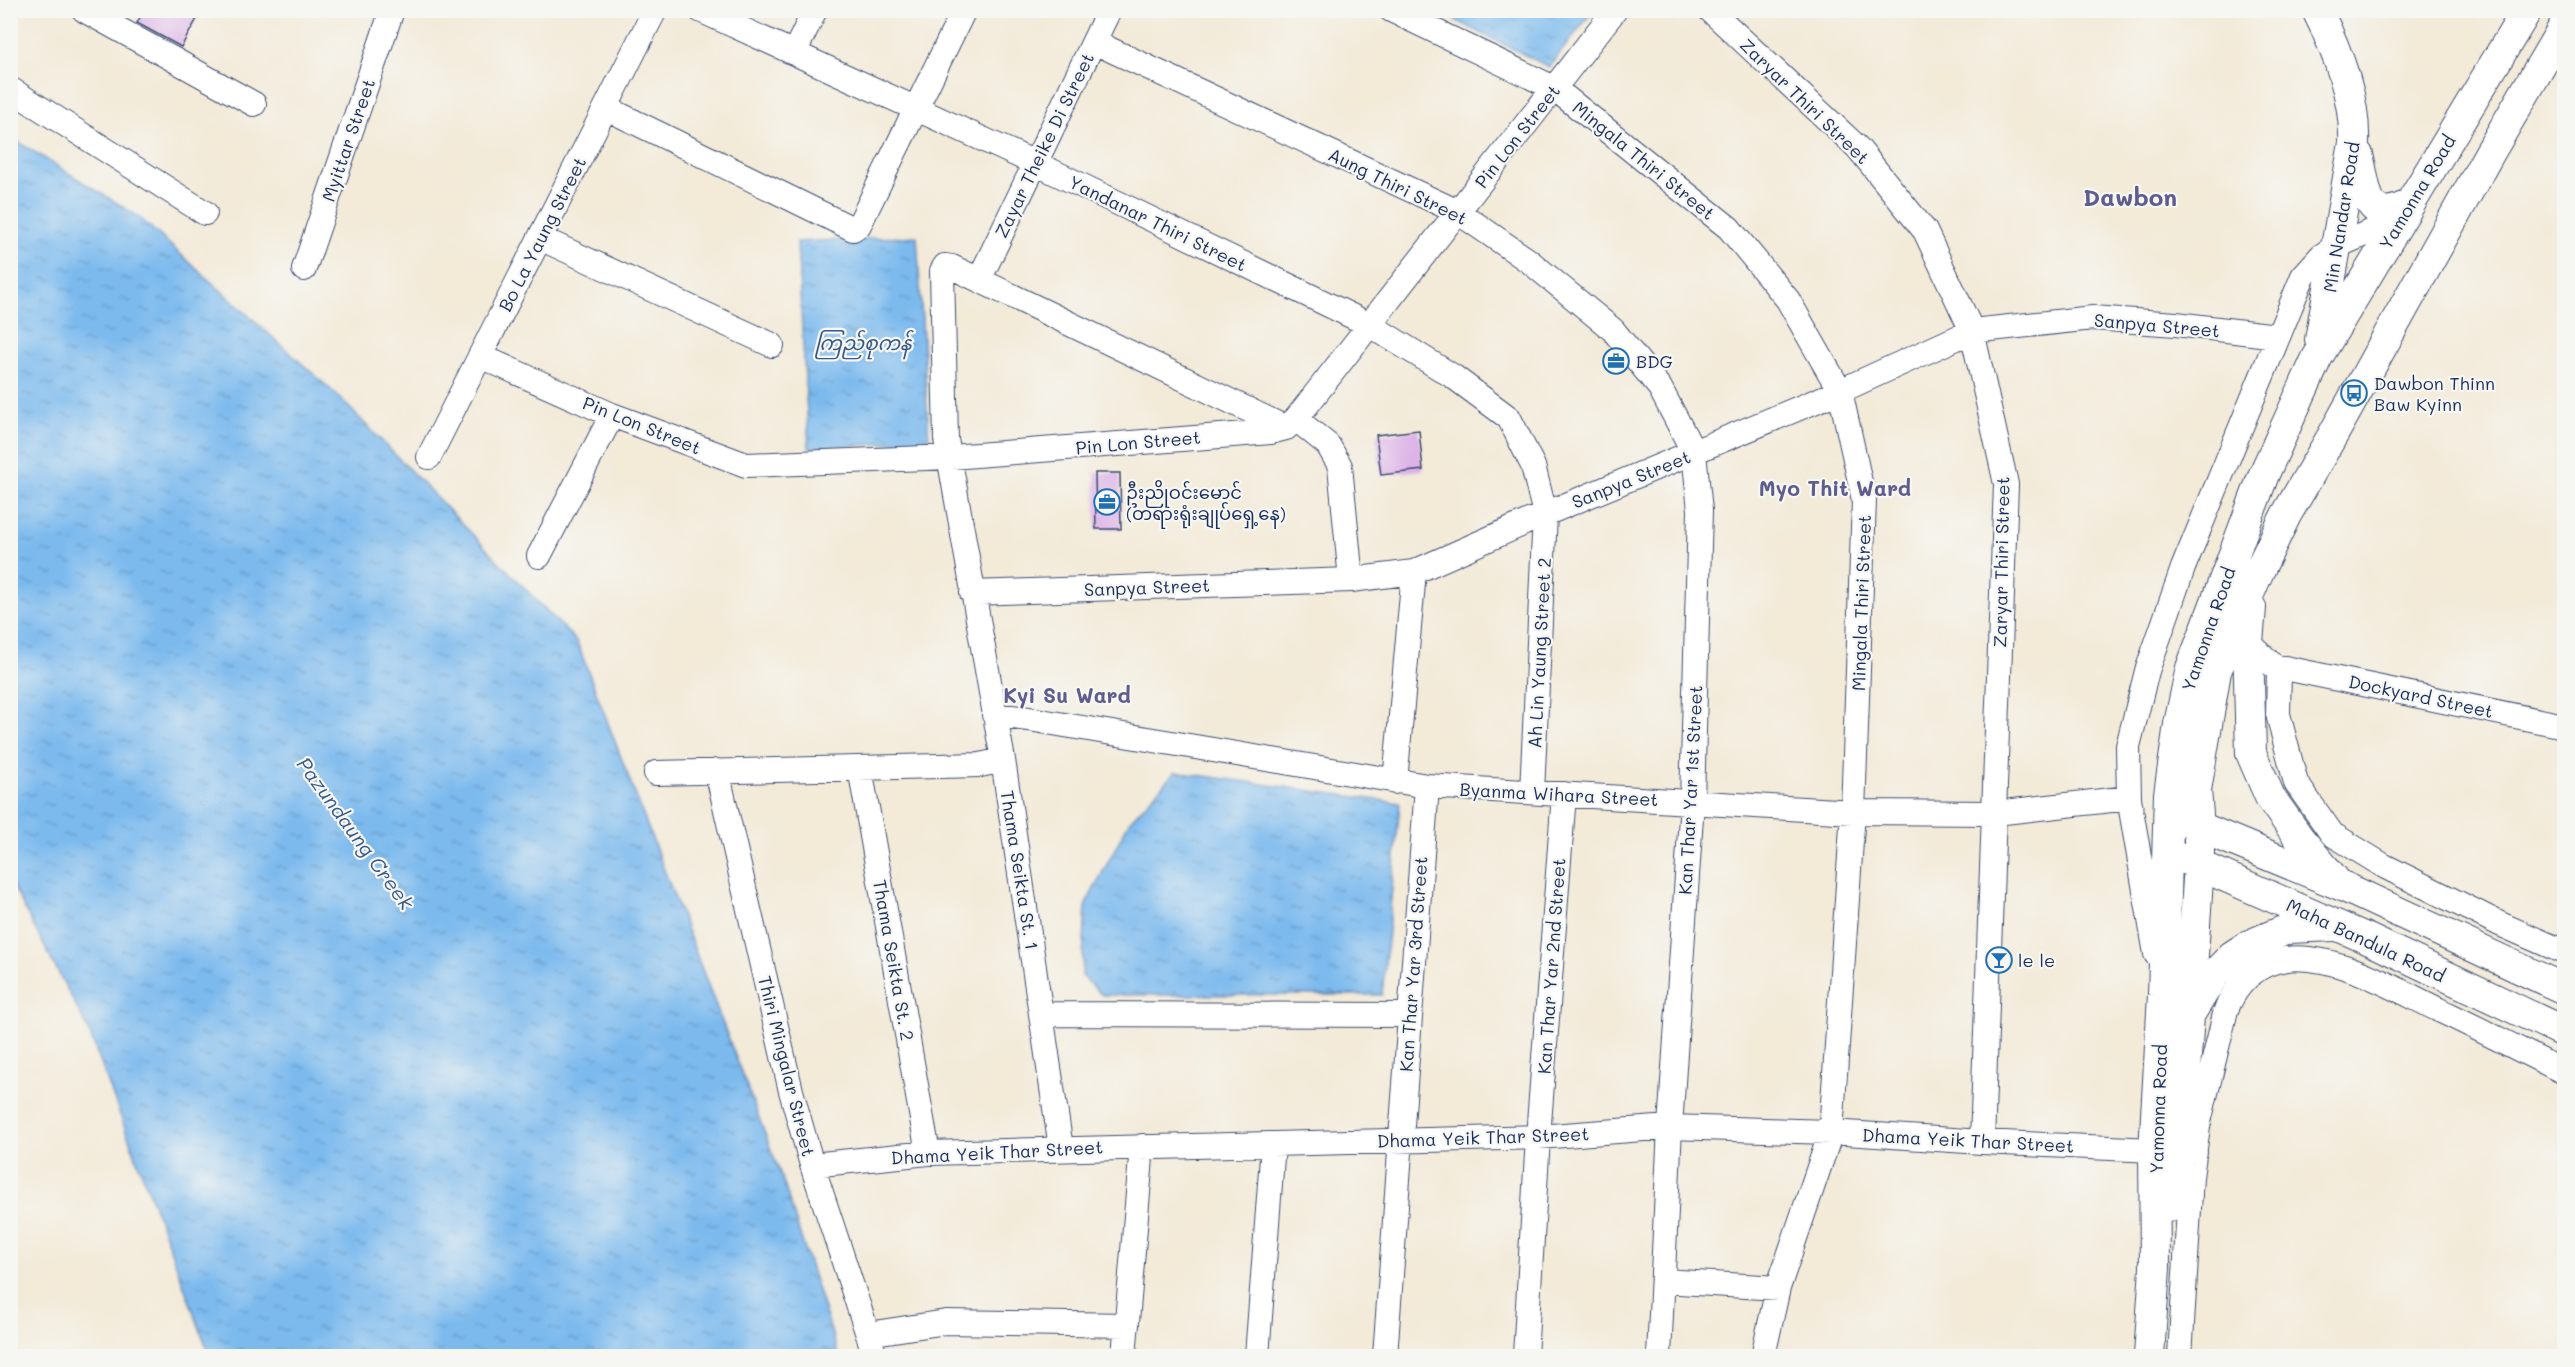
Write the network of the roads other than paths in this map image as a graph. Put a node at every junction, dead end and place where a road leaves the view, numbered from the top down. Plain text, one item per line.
1 (84, 10) edge
2 (392, 10) edge
3 (655, 10) edge
4 (700, 10) edge
5 (815, 10) edge
6 (963, 10) edge
7 (1109, 10) edge
8 (1391, 10) edge
9 (1615, 10) edge
10 (1710, 10) edge
11 (2317, 10) edge
12 (2527, 10) edge
13 (2565, 26) edge
14 (1094, 42) junction
15 (794, 53) junction
16 (1554, 88) junction
17 (10, 89) edge
18 (254, 104) dead end
19 (606, 108) junction
20 (916, 108) junction
21 (2354, 143) junction
22 (1035, 163) junction
23 (2406, 211) junction
24 (1458, 212) junction
25 (205, 213) dead end
26 (540, 238) junction
27 (2337, 246) junction
28 (304, 268) dead end
29 (979, 280) junction
30 (1370, 325) junction
31 (1972, 331) junction
32 (2277, 336) junction
33 (772, 345) dead end
34 (480, 356) junction
35 (2317, 358) junction
36 (1840, 391) junction
37 (612, 415) junction
38 (1291, 424) junction
39 (1694, 453) junction
40 (429, 457) dead end
41 (951, 457) junction
42 (1545, 514) junction
43 (539, 556) dead end
44 (1414, 572) junction
45 (1351, 580) junction
46 (2252, 587) junction
47 (972, 593) junction
48 (2248, 642) junction
49 (2279, 671) junction
50 (994, 715) junction
51 (2565, 726) edge
52 (1003, 760) junction
53 (860, 768) junction
54 (717, 771) junction
55 (656, 773) dead end
56 (1395, 782) junction
57 (1427, 786) junction
58 (1532, 792) junction
59 (1564, 795) junction
60 (2129, 798) junction
61 (1692, 802) junction
62 (1853, 812) junction
63 (1995, 813) junction
64 (2169, 814) junction
65 (2199, 827) junction
66 (2166, 852) junction
67 (2199, 864) junction
68 (2340, 885) junction
69 (2339, 926) junction
70 (2565, 952) edge
71 (2565, 989) edge
72 (2163, 995) junction
73 (1042, 1014) junction
74 (1409, 1015) junction
75 (2189, 1016) junction
76 (2565, 1032) edge
77 (2565, 1072) edge
78 (1671, 1127) junction
79 (1831, 1132) junction
80 (1538, 1137) junction
81 (1400, 1142) junction
82 (1982, 1142) junction
83 (1274, 1144) junction
84 (1142, 1146) junction
85 (1061, 1148) junction
86 (2176, 1151) junction
87 (928, 1152) junction
88 (812, 1165) junction
89 (1663, 1281) junction
90 (1778, 1288) junction
91 (1127, 1326) junction
92 (868, 1334) junction
93 (875, 1356) edge
94 (1124, 1356) edge
95 (1257, 1356) edge
96 (1385, 1356) edge
97 (1525, 1356) edge
98 (1659, 1356) edge
99 (1763, 1356) edge
100 (2149, 1356) edge
101 (2180, 1356) edge

1 - 18 street
2 - 28 street, Myittar Street
3 - 19 street, Bo La Yaung Street
4 - 15 street, Yandanar Thiri Street
5 - 15 street
6 - 20 street
7 - 14 street, Zayar Theike Di Street
8 - 16 street, Mingala Thiri Street
9 - 16 street, Pin Lon Street
10 - 31 street, Zaryar Thiri Street
11 - 21 main road, Min Nandar Road
12 - 23 main road, Yamonna Road
13 - 46 main road, Yamonna Road
14 - 22 street, Zayar Theike Di Street
14 - 24 street, Aung Thiri Street
15 - 20 street, Yandanar Thiri Street
16 - 24 street, Pin Lon Street
16 - 36 street, Mingala Thiri Street
17 - 25 street
19 - 20 street
19 - 26 street, Bo La Yaung Street
20 - 22 street, Yandanar Thiri Street
21 - 23 main road
21 - 27 main road, Min Nandar Road
22 - 29 street, Zayar Theike Di Street
22 - 30 street, Yandanar Thiri Street
23 - 27 street
23 - 35 main road, Yamonna Road
24 - 30 street, Pin Lon Street
24 - 39 street, Aung Thiri Street
26 - 33 street
26 - 34 street, Bo La Yaung Street
27 - 32 street
27 - 35 main road, Min Nandar Road
29 - 38 street
29 - 41 street, Thama Seikta St. 1
30 - 38 street, Pin Lon Street
30 - 42 street, Yandanar Thiri Street
31 - 32 street, Sanpya Street
31 - 36 street, Sanpya Street
31 - 63 street, Zaryar Thiri Street
32 - 60 street
34 - 37 street, Pin Lon Street
34 - 40 street, Bo La Yaung Street
35 - 64 main road, Yamonna Road
36 - 39 street, Sanpya Street
36 - 62 street, Mingala Thiri Street
37 - 41 street, Pin Lon Street
37 - 43 street
38 - 41 street, Pin Lon Street
38 - 45 street
39 - 42 street, Sanpya Street
39 - 61 street, Kan Thar Yar 1st Street
41 - 47 street, Thama Seikta St. 1
42 - 44 street, Sanpya Street
42 - 58 street, Ah Lin Yaung Street 2
44 - 45 street, Sanpya Street
44 - 56 street
45 - 47 street, Sanpya Street
46 - 48 main road, Maha Bandula Road
46 - 65 main road, Yamonna Road
47 - 50 street, Thama Seikta St. 1
48 - 49 street
48 - 68 main road, Maha Bandula Road
49 - 51 street, Dockyard Street
49 - 70 street
50 - 52 street, Thama Seikta St. 1
50 - 56 street, Byanma Wihara Street
52 - 53 street
52 - 73 street, Thama Seikta St. 1
53 - 54 street
53 - 87 street, Thama Seikta St. 2
54 - 55 street
54 - 88 street, Thiri Mingalar Street
56 - 57 street, Byanma Wihara Street
57 - 58 street, Byanma Wihara Street
57 - 74 street, Kan Thar Yar 3rd Street
58 - 59 street, Byanma Wihara Street
59 - 61 street, Byanma Wihara Street
59 - 80 street, Kan Thar Yar 2nd Street
60 - 63 street, Byanma Wihara Street
60 - 72 street
61 - 62 street, Byanma Wihara Street
61 - 78 street, Kan Thar Yar 1st Street
62 - 63 street, Byanma Wihara Street
62 - 79 street, Mingala Thiri Street
63 - 82 street, Zaryar Thiri Street
64 - 65 main road, Maha Bandula Road
64 - 66 main road, Yamonna Road
65 - 67 main road, Yamonna Road
65 - 68 main road, Maha Bandula Road
66 - 67 main road, Maha Bandula Road
66 - 72 main road, Yamonna Road
67 - 69 main road, Maha Bandula Road
67 - 75 main road, Yamonna Road
68 - 71 main road, Maha Bandula Road
69 - 75 main road
69 - 76 main road, Maha Bandula Road
72 - 86 main road, Yamonna Road
73 - 74 street
73 - 85 street, Thama Seikta St. 1
74 - 81 street, Kan Thar Yar 3rd Street
75 - 86 main road, Yamonna Road
77 - 86 street
78 - 79 street, Dhama Yeik Thar Street
78 - 80 street, Dhama Yeik Thar Street
78 - 89 street, Kan Thar Yar 1st Street
79 - 82 street, Dhama Yeik Thar Street
79 - 90 street, Mingala Thiri Street
80 - 81 street, Dhama Yeik Thar Street
80 - 97 street, Kan Thar Yar 2nd Street
81 - 83 street, Dhama Yeik Thar Street
81 - 96 street, Kan Thar Yar 3rd Street
82 - 86 street, Dhama Yeik Thar Street
83 - 84 street, Dhama Yeik Thar Street
83 - 95 street
84 - 85 street, Dhama Yeik Thar Street
84 - 91 street
85 - 87 street, Dhama Yeik Thar Street
86 - 100 main road
86 - 101 street
87 - 88 street, Dhama Yeik Thar Street
88 - 92 street, Thiri Mingalar Street
89 - 90 street
89 - 98 street, Kan Thar Yar 1st Street
90 - 99 street, Mingala Thiri Street
91 - 92 street
91 - 94 street
92 - 93 street, Thiri Mingalar Street

